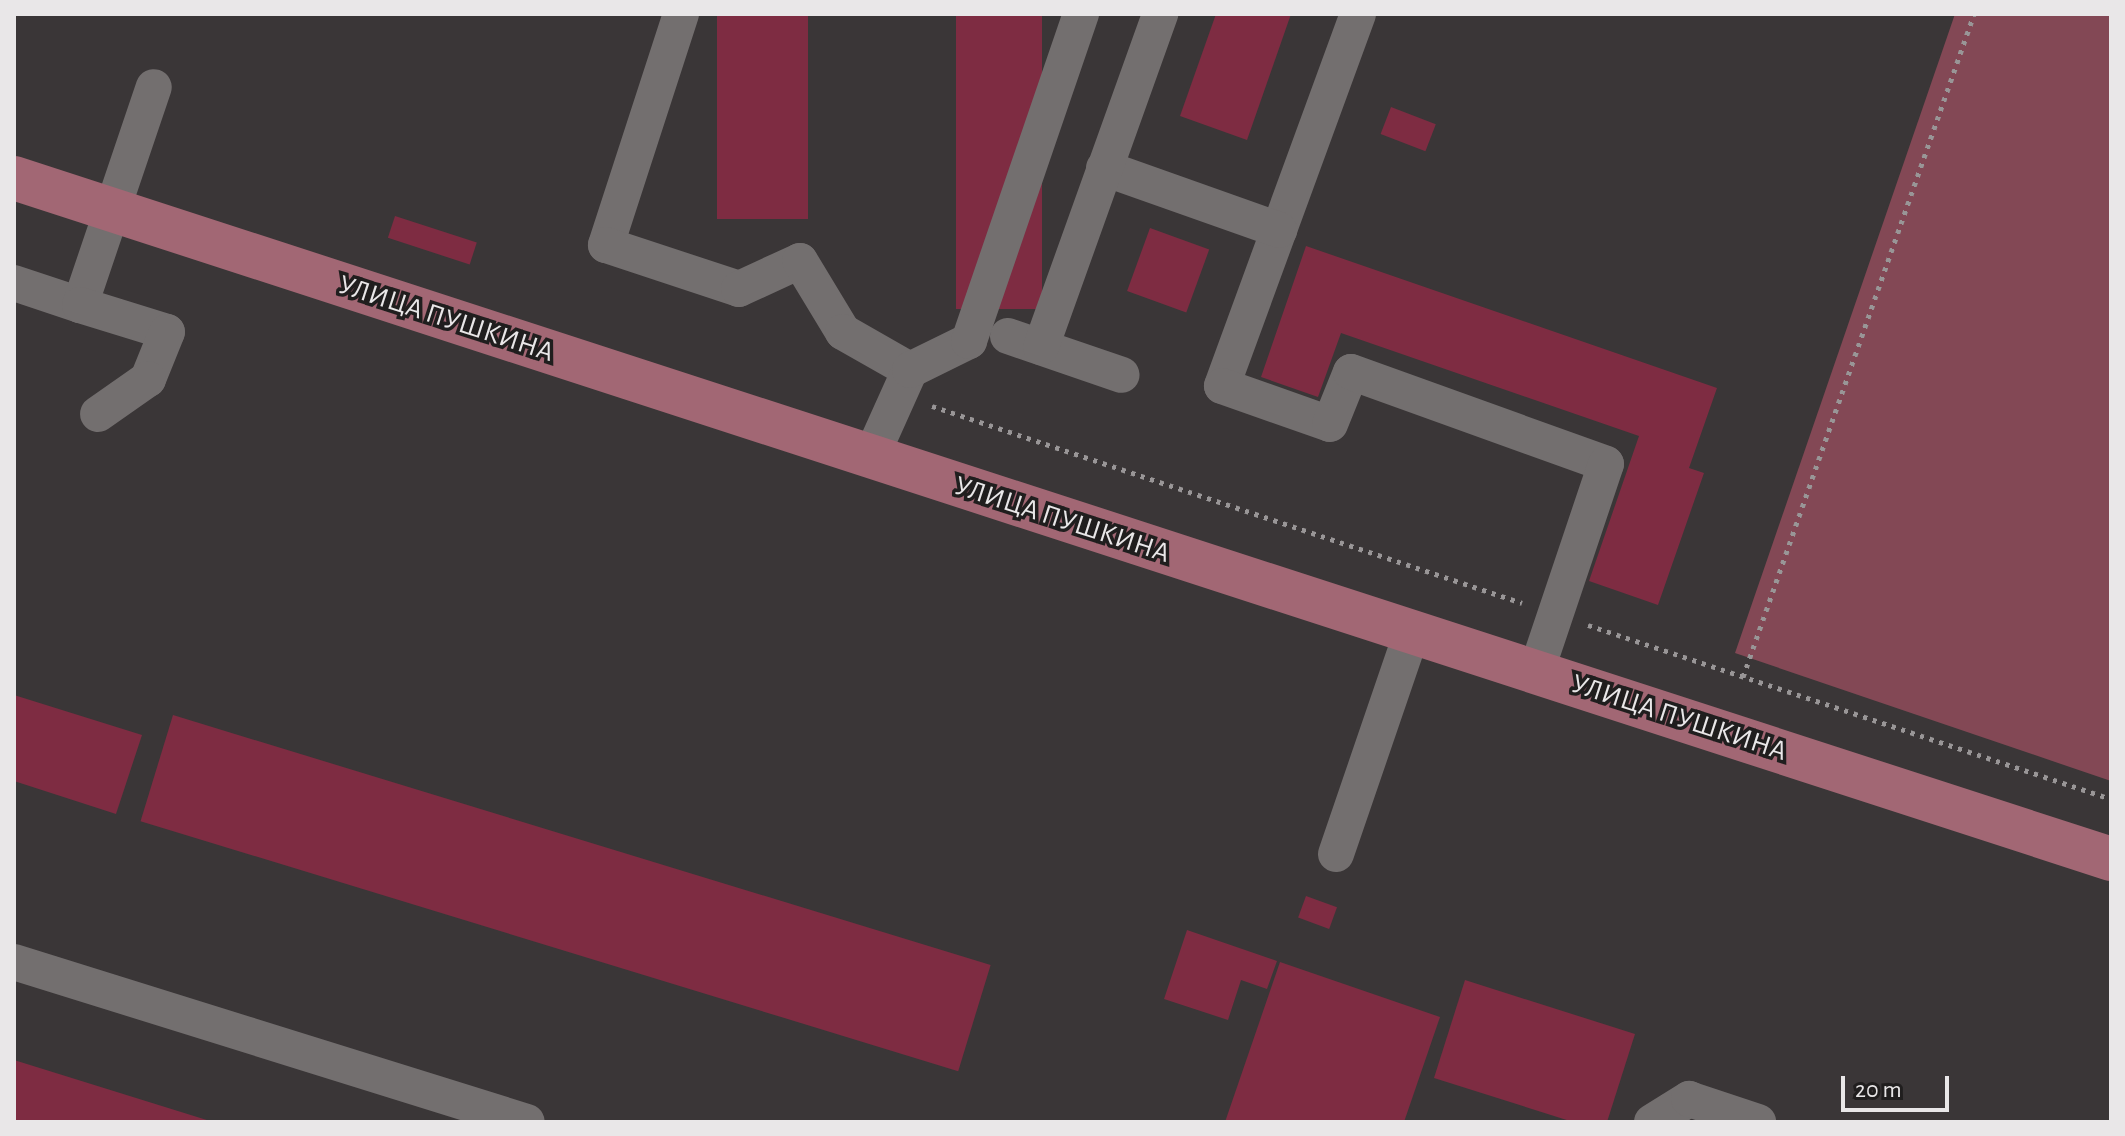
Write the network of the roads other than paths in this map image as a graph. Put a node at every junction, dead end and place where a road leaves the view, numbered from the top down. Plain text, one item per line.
1 (681, 14) edge
2 (1081, 14) edge
3 (1160, 14) edge
4 (1358, 14) edge
5 (154, 87) dead end
6 (1104, 168) junction
7 (14, 178) edge
8 (111, 210) junction
9 (1279, 230) junction
10 (14, 283) edge
11 (80, 305) junction
12 (1122, 375) dead end
13 (904, 383) junction
14 (98, 414) dead end
15 (870, 459) junction
16 (1412, 632) junction
17 (1536, 672) junction
18 (1336, 854) dead end
19 (2111, 859) edge
20 (14, 962) edge
21 (527, 1122) edge
22 (1652, 1122) edge
23 (1758, 1122) edge

1 - 13 lane
2 - 13 lane
3 - 6 lane
4 - 9 lane
5 - 8 lane
6 - 9 lane
6 - 12 lane
7 - 8 main road, УЛИЦА ПУШКИНА
8 - 11 lane
8 - 15 main road, УЛИЦА ПУШКИНА
9 - 17 lane
10 - 11 lane
11 - 14 lane
13 - 15 lane
15 - 16 main road, УЛИЦА ПУШКИНА
16 - 17 main road, УЛИЦА ПУШКИНА
16 - 18 lane
17 - 19 main road, УЛИЦА ПУШКИНА
20 - 21 lane
22 - 23 lane

